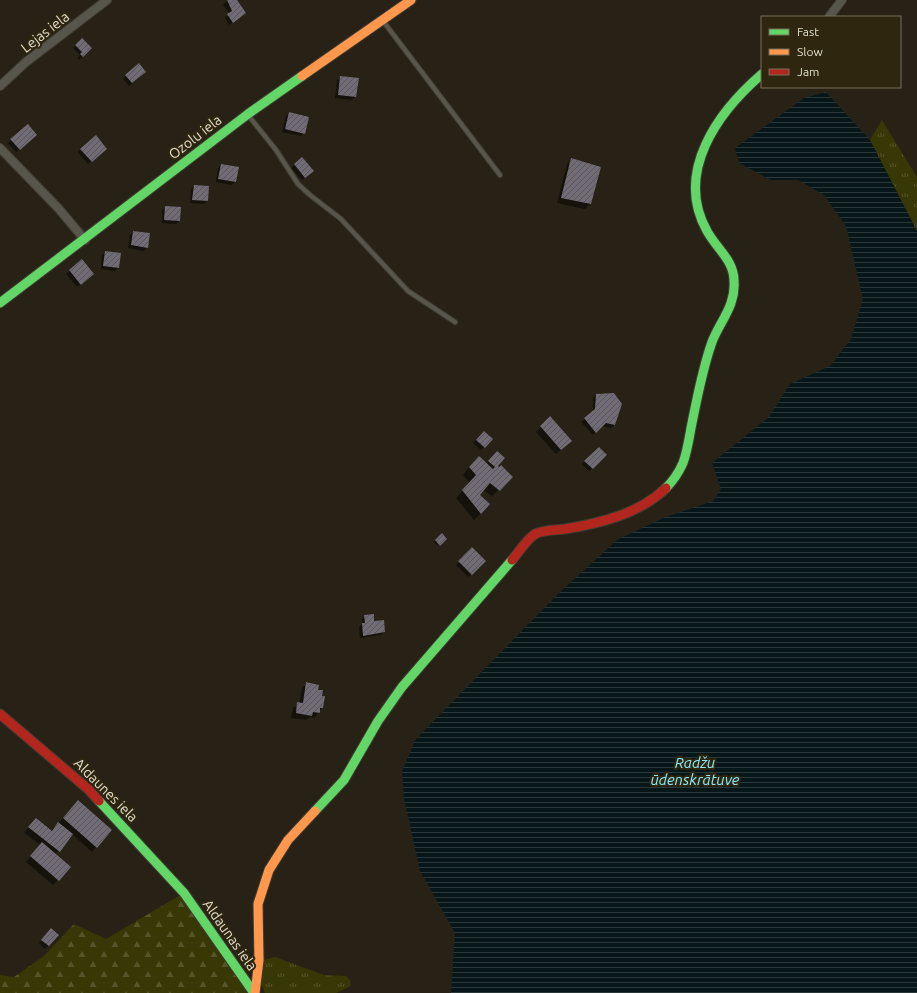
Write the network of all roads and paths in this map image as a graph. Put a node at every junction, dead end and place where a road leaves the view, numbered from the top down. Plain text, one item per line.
1 (107, 0) edge
2 (411, 0) edge
3 (842, 0) edge
4 (830, 16) edge
5 (383, 20) junction
6 (761, 75) edge
7 (0, 86) edge
8 (248, 114) junction
9 (0, 148) edge
10 (500, 174) dead end
11 (85, 240) junction
12 (0, 303) edge
13 (455, 322) dead end
14 (0, 714) edge
15 (184, 893) joint
16 (255, 993) edge

1 - 7 street, Lejas iela
2 - 5 street, Ozolu iela
3 - 4 street
5 - 8 street, Ozolu iela
5 - 10 lane
6 - 16 street
8 - 11 street, Ozolu iela
8 - 13 lane
9 - 11 street
11 - 12 street, Ozolu iela
14 - 15 street, Aldaunes iela
15 - 16 street, Aldaunas iela

